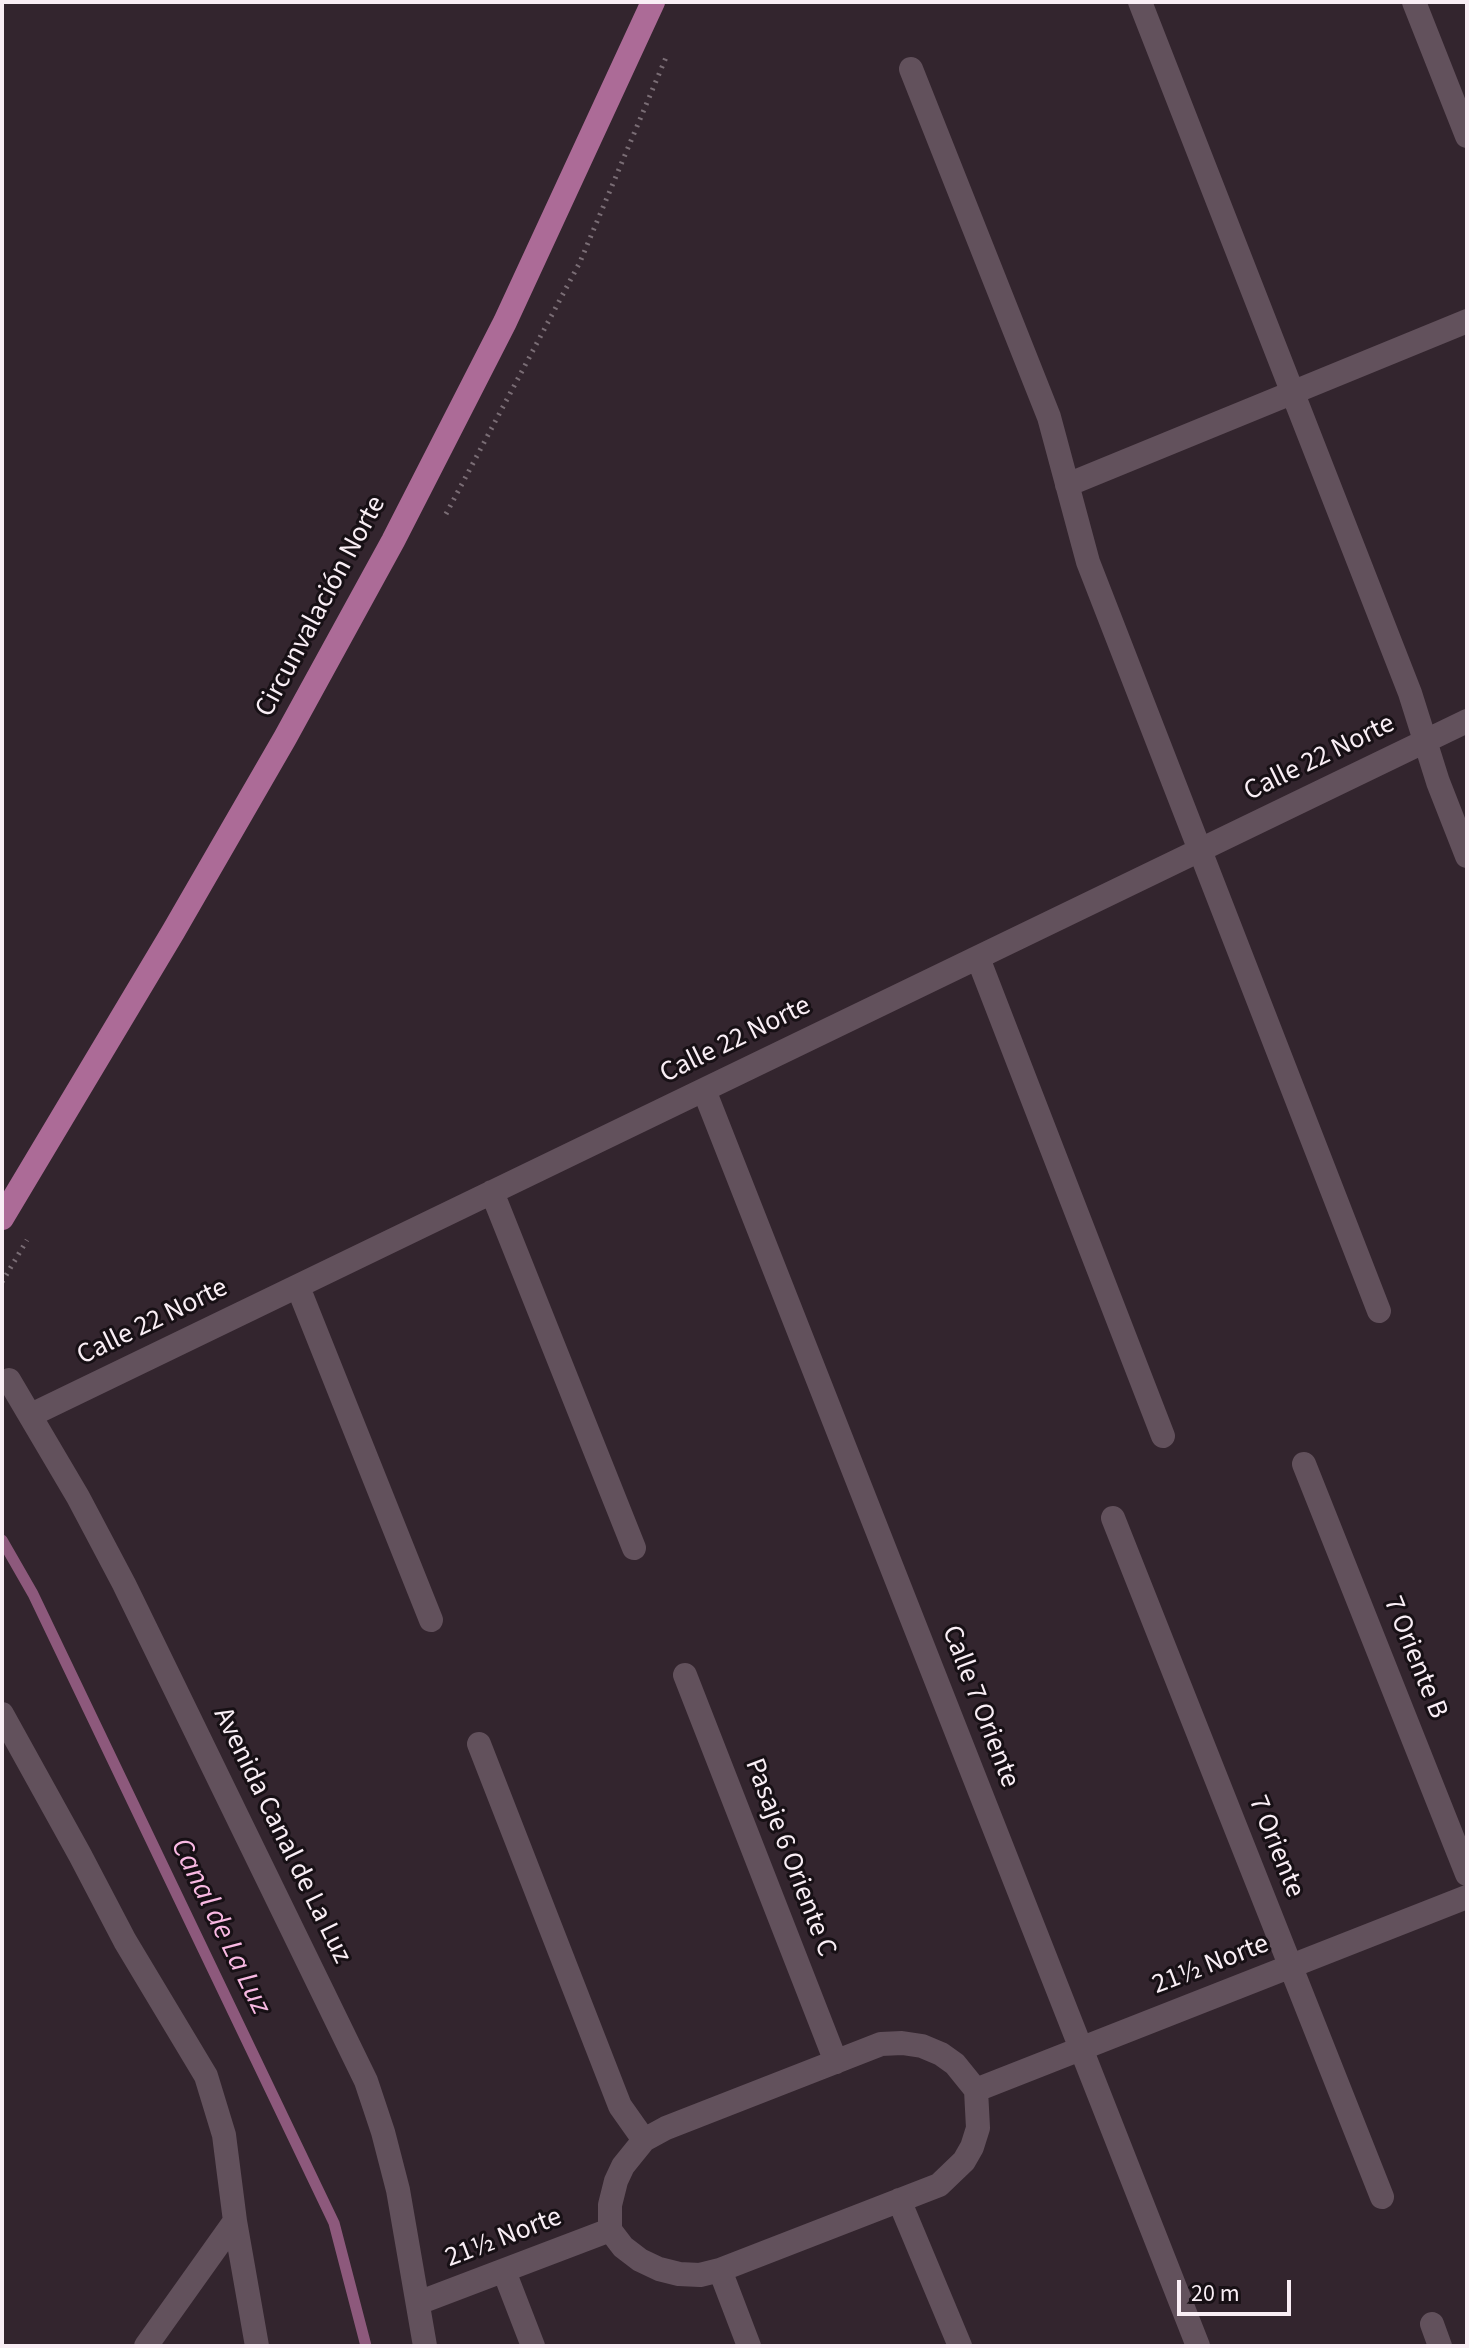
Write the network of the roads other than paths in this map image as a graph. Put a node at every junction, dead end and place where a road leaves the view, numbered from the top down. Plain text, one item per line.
1 (653, 2) edge
2 (1140, 2) edge
3 (1414, 2) edge
4 (911, 69) dead end
5 (1467, 136) edge
6 (1467, 321) edge
7 (1293, 393) junction
8 (1067, 485) junction
9 (1467, 721) edge
10 (1425, 741) junction
11 (1201, 850) junction
12 (1467, 856) edge
13 (978, 958) junction
14 (704, 1090) junction
15 (492, 1192) junction
16 (2, 1218) edge
17 (298, 1287) junction
18 (1379, 1311) dead end
19 (9, 1380) dead end
20 (31, 1415) junction
21 (1163, 1436) dead end
22 (1304, 1464) dead end
23 (1113, 1518) dead end
24 (634, 1548) dead end
25 (431, 1620) dead end
26 (685, 1675) dead end
27 (2, 1714) edge
28 (479, 1744) dead end
29 (1467, 1874) edge
30 (1467, 1897) edge
31 (1290, 1967) junction
32 (1081, 2049) junction
33 (836, 2062) junction
34 (976, 2090) junction
35 (644, 2140) junction
36 (1382, 2197) dead end
37 (899, 2200) junction
38 (235, 2221) junction
39 (610, 2230) junction
40 (720, 2270) junction
41 (504, 2271) junction
42 (418, 2303) junction
43 (146, 2346) edge
44 (257, 2346) edge
45 (425, 2346) edge
46 (533, 2346) edge
47 (749, 2346) edge
48 (960, 2346) edge
49 (1198, 2346) edge

1 - 16 main road, Circunvalación Norte
2 - 7 street
3 - 5 street
4 - 8 street
6 - 7 street
7 - 8 street
7 - 10 street
8 - 11 street
9 - 10 street, Calle 22 Norte
10 - 11 street, Calle 22 Norte
10 - 12 street
11 - 13 street, Calle 22 Norte
11 - 18 street
13 - 14 street, Calle 22 Norte
13 - 21 street
14 - 15 street, Calle 22 Norte
14 - 32 street, Calle 7 Oriente
15 - 17 street, Calle 22 Norte
15 - 24 street
17 - 20 street, Calle 22 Norte
17 - 25 street
19 - 20 street, Avenida Canal de La Luz
20 - 42 street, Avenida Canal de La Luz
22 - 29 street, 7 Oriente B
23 - 31 street, 7 Oriente
26 - 33 street, Pasaje 6 Oriente C
27 - 38 street
28 - 35 street
30 - 31 street, 21½ Norte
31 - 32 street, 21½ Norte
31 - 36 street, 7 Oriente
32 - 34 street, 21½ Norte
32 - 49 street, Calle 7 Oriente
33 - 34 street
33 - 35 street
34 - 37 street
35 - 39 street
37 - 40 street
37 - 48 street
38 - 43 street
38 - 44 street
39 - 40 street
39 - 41 street, 21½ Norte
40 - 47 street
41 - 42 street, 21½ Norte
41 - 46 street
42 - 45 street, Avenida Canal de La Luz

